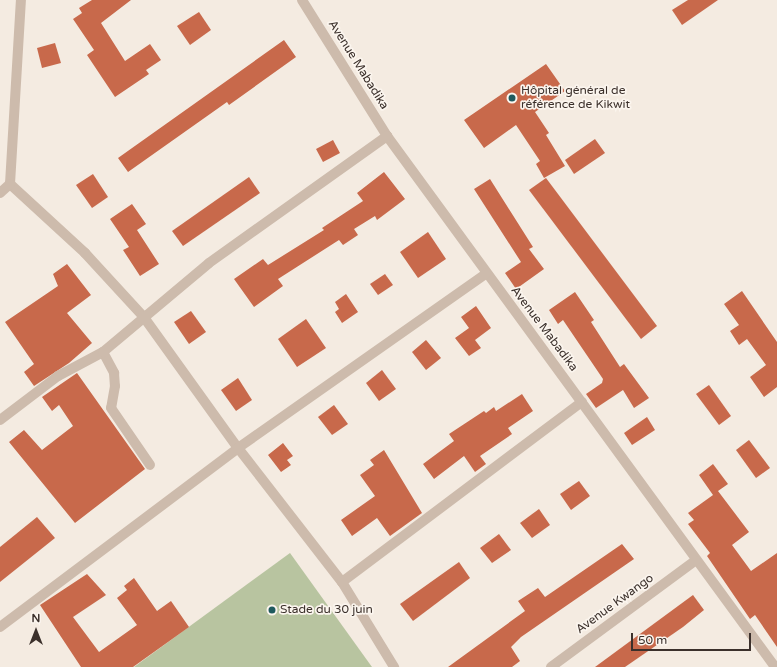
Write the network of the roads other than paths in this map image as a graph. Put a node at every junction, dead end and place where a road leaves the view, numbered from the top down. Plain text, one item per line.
1 (21, 0) edge
2 (302, 0) edge
3 (388, 136) junction
4 (10, 184) junction
5 (0, 193) edge
6 (486, 274) junction
7 (143, 316) junction
8 (103, 352) junction
9 (582, 402) junction
10 (0, 420) edge
11 (238, 448) junction
12 (150, 465) dead end
13 (695, 561) junction
14 (342, 582) junction
15 (0, 627) edge
16 (394, 667) edge
17 (551, 667) edge
18 (775, 667) edge

1 - 4 street
2 - 3 street, Avenue Mabadika
3 - 6 street, Avenue Mabadika
3 - 7 street
4 - 5 street
4 - 7 street
6 - 9 street, Avenue Mabadika
6 - 11 street
7 - 8 street
7 - 11 street
8 - 10 street
8 - 12 street
9 - 13 street, Avenue Mabadika
9 - 14 street
11 - 14 street
11 - 15 street
13 - 17 street, Avenue Kwango
13 - 18 street, Avenue Mabadika
14 - 16 street

